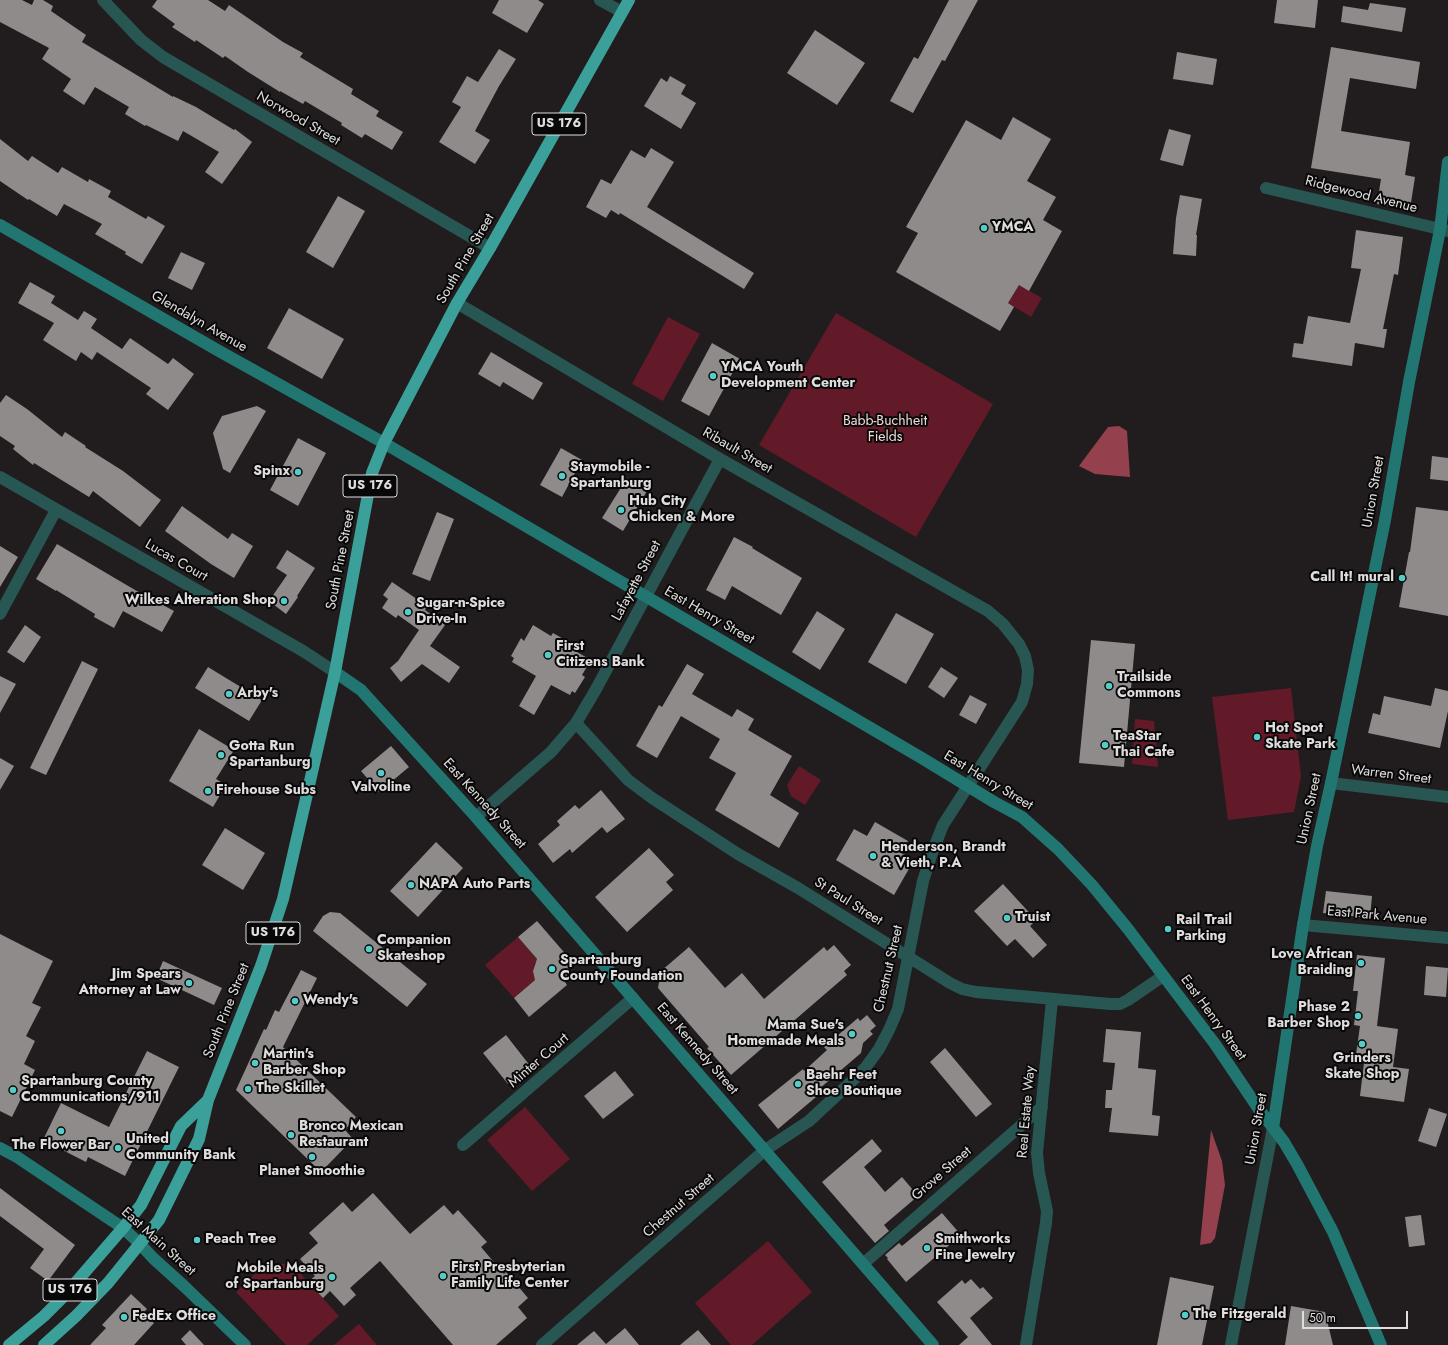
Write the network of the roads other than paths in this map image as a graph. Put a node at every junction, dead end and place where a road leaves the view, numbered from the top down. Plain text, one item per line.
1 (103, 0) edge
2 (600, 0) edge
3 (629, 0) edge
4 (622, 12) junction
5 (1448, 162) edge
6 (1266, 188) dead end
7 (0, 225) edge
8 (1444, 231) edge
9 (490, 248) junction
10 (457, 302) junction
11 (384, 443) junction
12 (720, 459) junction
13 (0, 478) edge
14 (56, 510) junction
15 (645, 596) junction
16 (0, 614) edge
17 (1003, 624) joint
18 (335, 672) junction
19 (576, 723) junction
20 (1331, 783) junction
21 (968, 785) junction
22 (1448, 798) edge
23 (476, 817) junction
24 (1303, 925) junction
25 (1448, 938) edge
26 (909, 957) junction
27 (1163, 976) junction
28 (633, 998) junction
29 (1052, 1000) junction
30 (208, 1100) junction
31 (1042, 1107) junction
32 (1273, 1128) junction
33 (464, 1145) dead end
34 (0, 1148) edge
35 (765, 1150) junction
36 (123, 1228) junction
37 (140, 1244) junction
38 (863, 1264) junction
39 (9, 1345) edge
40 (44, 1345) edge
41 (245, 1345) edge
42 (542, 1345) edge
43 (933, 1345) edge
44 (1026, 1345) edge
45 (1231, 1345) edge
46 (1381, 1345) edge

1 - 9 street, Norwood Street
2 - 4 street
3 - 4 highway, South Pine Street / US 176
4 - 9 highway, South Pine Street / US 176
5 - 8 main road, Union Street
6 - 8 street, Ridgewood Avenue
7 - 11 main road, Glendalyn Avenue
8 - 20 main road, Union Street
9 - 10 highway, South Pine Street / US 176
10 - 11 highway, South Pine Street / US 176
10 - 12 street, Ribault Street
11 - 15 main road, East Henry Street
11 - 18 highway, South Pine Street / US 176
12 - 15 street, Lafayette Street
12 - 17 street, Ribault Street
13 - 14 street, Lucas Court
14 - 16 street
14 - 18 street, Lucas Court
15 - 19 street, Lafayette Street
15 - 21 main road, East Henry Street
17 - 21 street, Chestnut Street
18 - 23 main road, East Kennedy Street
18 - 30 highway, South Pine Street / US 176
19 - 23 street, Lafayette Street
19 - 26 street, St Paul Street
20 - 22 street, Warren Street
20 - 24 main road, Union Street
21 - 26 street, Chestnut Street
21 - 27 main road, East Henry Street
23 - 28 main road, East Kennedy Street
24 - 25 street, East Park Avenue
24 - 32 main road, Union Street
26 - 29 street, St Paul Street
26 - 35 street, Chestnut Street
27 - 29 street, St Paul Street
27 - 32 main road, East Henry Street
28 - 33 street, Minter Court
28 - 35 main road, East Kennedy Street
29 - 31 street, Real Estate Way
30 - 36 highway, South Pine Street / US 176
30 - 37 highway, South Pine Street / US 176
31 - 38 street, Grove Street
31 - 44 street, Real Estate Way
32 - 45 street, Union Street
32 - 46 main road, East Henry Street
34 - 36 main road, East Main Street
35 - 38 main road, East Kennedy Street
35 - 42 street, Chestnut Street
36 - 37 main road, East Main Street
36 - 39 highway, US 176
37 - 40 highway, South Pine Street
37 - 41 main road, East Main Street
38 - 43 main road, East Kennedy Street

